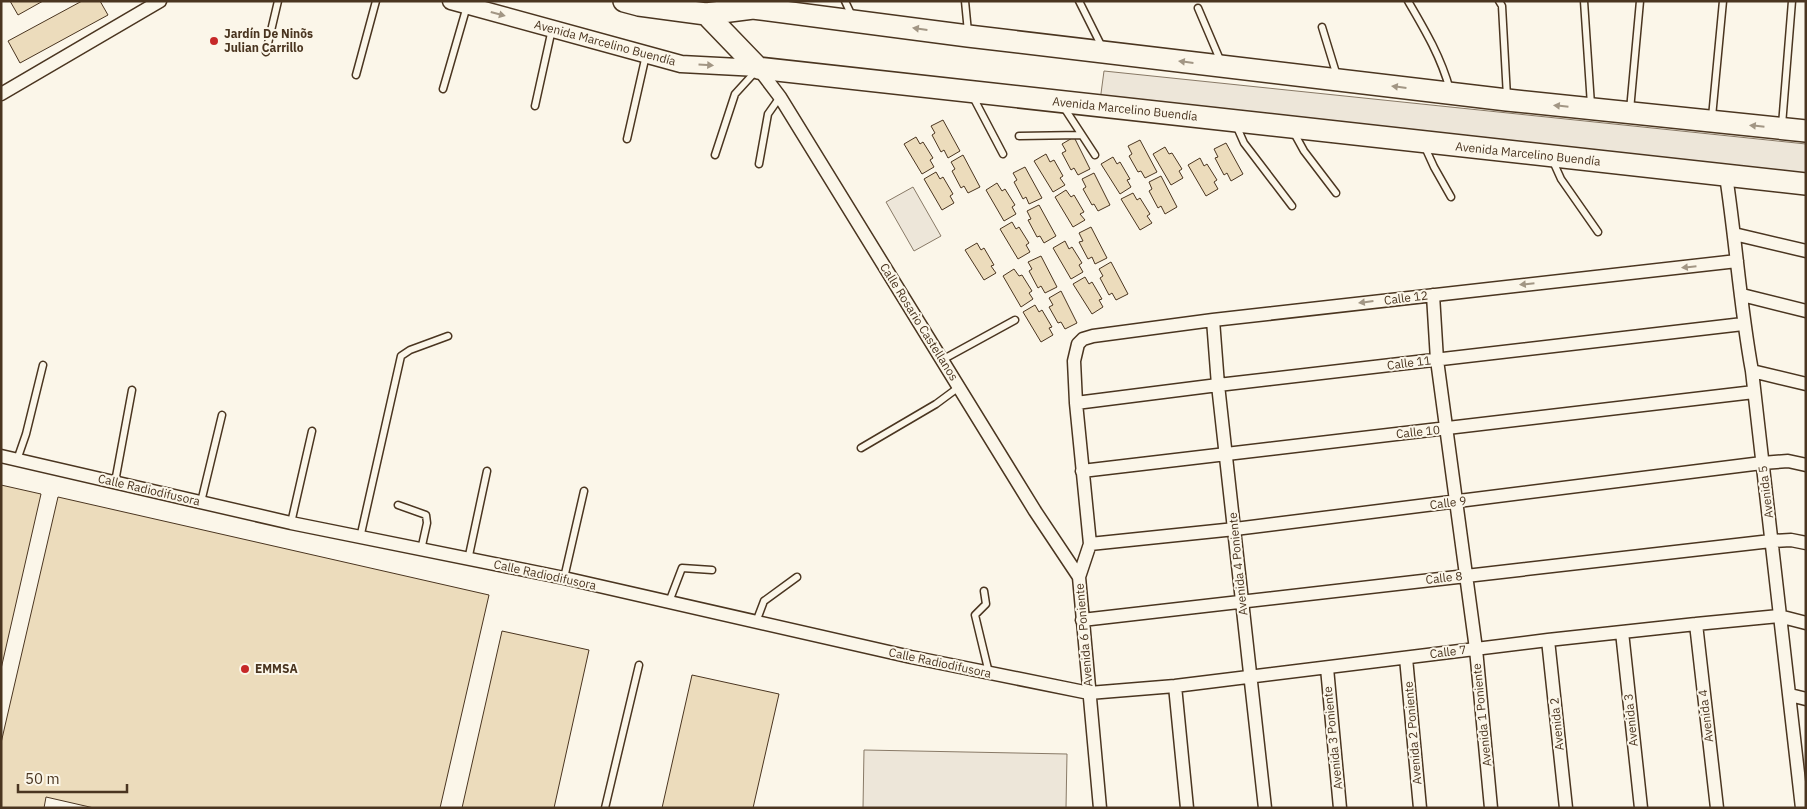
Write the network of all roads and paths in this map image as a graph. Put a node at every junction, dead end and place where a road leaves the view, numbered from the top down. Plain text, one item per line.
1 (160, 1) edge
2 (278, 1) edge
3 (376, 1) edge
4 (451, 1) edge
5 (624, 1) edge
6 (845, 1) edge
7 (965, 1) edge
8 (1079, 1) edge
9 (1408, 1) edge
10 (1499, 1) edge
11 (1584, 1) edge
12 (1640, 1) edge
13 (1723, 1) edge
14 (1792, 1) edge
15 (468, 6) junction
16 (703, 8) edge
17 (1198, 8) dead end
18 (855, 21) junction
19 (1322, 27) dead end
20 (552, 29) junction
21 (968, 36) junction
22 (266, 52) dead end
23 (1105, 52) junction
24 (646, 54) junction
25 (1223, 66) junction
26 (758, 68) junction
27 (356, 75) dead end
28 (1338, 80) junction
29 (443, 89) dead end
30 (970, 91) junction
31 (1, 94) edge
32 (1452, 94) junction
33 (780, 97) junction
34 (1507, 100) junction
35 (1060, 102) junction
36 (534, 106) dead end
37 (1591, 109) junction
38 (1630, 113) junction
39 (1234, 121) junction
40 (1712, 122) junction
41 (1292, 128) junction
42 (1781, 128) junction
43 (1806, 131) edge
44 (1080, 135) junction
45 (1019, 136) dead end
46 (627, 139) dead end
47 (1423, 142) junction
48 (1003, 154) dead end
49 (715, 155) dead end
50 (1095, 155) dead end
51 (1551, 157) junction
52 (759, 164) dead end
53 (1726, 176) junction
54 (1806, 184) edge
55 (1336, 193) dead end
56 (1451, 197) dead end
57 (1292, 206) dead end
58 (1598, 232) dead end
59 (1734, 234) junction
60 (1806, 251) edge
61 (1738, 261) junction
62 (1433, 295) junction
63 (1742, 295) junction
64 (1806, 311) edge
65 (1015, 320) dead end
66 (1213, 320) junction
67 (1743, 324) junction
68 (448, 336) dead end
69 (1078, 344) joint
70 (942, 360) junction
71 (1437, 360) junction
72 (43, 365) dead end
73 (1752, 370) junction
74 (1806, 384) edge
75 (1218, 385) junction
76 (959, 387) junction
77 (132, 390) dead end
78 (1754, 392) junction
79 (1076, 403) junction
80 (222, 415) dead end
81 (1446, 429) junction
82 (312, 431) dead end
83 (861, 448) dead end
84 (1226, 454) junction
85 (1, 456) edge
86 (17, 460) junction
87 (1762, 463) junction
88 (1806, 465) edge
89 (487, 471) dead end
90 (1082, 472) junction
91 (115, 482) junction
92 (584, 491) dead end
93 (201, 502) junction
94 (1456, 502) junction
95 (398, 505) dead end
96 (291, 524) junction
97 (1235, 529) junction
98 (360, 538) junction
99 (1771, 541) junction
100 (1806, 543) edge
101 (1090, 544) junction
102 (421, 551) junction
103 (468, 560) junction
104 (712, 570) dead end
105 (1467, 576) junction
106 (797, 577) dead end
107 (1078, 577) junction
108 (564, 578) junction
109 (984, 591) dead end
110 (1242, 601) junction
111 (669, 602) junction
112 (1779, 616) junction
113 (1082, 620) junction
114 (756, 622) junction
115 (1806, 623) edge
116 (1696, 624) junction
117 (1622, 632) junction
118 (1548, 640) junction
119 (1476, 649) junction
120 (1406, 658) junction
121 (639, 665) dead end
122 (1327, 668) junction
123 (989, 673) junction
124 (1250, 677) junction
125 (1175, 686) junction
126 (1089, 693) junction
127 (1790, 695) junction
128 (1806, 699) edge
129 (1802, 780) edge
130 (606, 808) edge
131 (1100, 808) edge
132 (1187, 808) edge
133 (1265, 808) edge
134 (1340, 808) edge
135 (1420, 808) edge
136 (1491, 808) edge
137 (1566, 808) edge
138 (1641, 808) edge
139 (1717, 808) edge
140 (1802, 808) edge

1 - 31 street
2 - 22 lane
3 - 27 lane
4 - 15 street, Avenida Marcelino Buendía
5 - 16 main road
6 - 18 lane
7 - 21 lane
8 - 23 lane
9 - 32 lane
10 - 34 lane
11 - 37 lane
12 - 38 lane
13 - 40 lane
14 - 42 lane
15 -> 20 street, Avenida Marcelino Buendía
15 - 29 lane
16 - 18 main road
16 - 26 main road
17 - 25 lane
21 -> 18 main road
19 - 28 lane
20 - 24 street, Avenida Marcelino Buendía
20 - 36 lane
21 - 23 main road
25 -> 23 main road
24 -> 26 street, Avenida Marcelino Buendía
24 - 46 lane
25 - 28 main road
26 - 30 main road, Avenida Marcelino Buendía
26 - 33 street, Calle Rosario Castellanos
26 - 49 lane
32 -> 28 main road
30 - 35 main road, Avenida Marcelino Buendía
30 - 48 lane
32 - 34 main road
33 - 52 lane
33 - 70 street, Calle Rosario Castellanos
37 -> 34 main road
35 - 39 main road, Avenida Marcelino Buendía
35 - 44 lane
37 - 38 main road
38 - 40 main road
39 - 41 main road, Avenida Marcelino Buendía
39 - 57 lane
42 -> 40 main road
41 - 47 main road, Avenida Marcelino Buendía
41 - 55 lane
42 - 43 main road
44 - 45 lane
44 - 50 lane
47 - 51 main road, Avenida Marcelino Buendía
47 - 56 lane
51 - 53 main road, Avenida Marcelino Buendía
51 - 58 lane
53 - 54 main road, Avenida Marcelino Buendía
53 - 59 street, Avenida 5
59 - 60 street
59 - 61 street, Avenida 5
61 -> 62 street, Calle 12
61 - 63 street, Avenida 5
62 -> 66 street, Calle 12
62 - 71 street, Avenida 1 Poniente
63 - 64 street
63 - 67 street, Avenida 5
65 - 70 lane
66 - 69 street, Calle 12
66 - 75 street, Avenida 4 Poniente
67 - 71 street, Calle 11
67 - 73 street, Avenida 5
68 - 98 lane
69 - 79 street, Avenida 6 Poniente
70 - 76 street, Calle Rosario Castellanos
71 - 75 street, Calle 11
71 - 81 street, Avenida 1 Poniente
72 - 86 lane
73 - 74 street
73 - 78 street, Avenida 5
75 - 79 street, Calle 11
75 - 84 street, Avenida 4 Poniente
76 - 83 lane
76 - 107 street, Calle Rosario Castellanos
77 - 91 lane
78 - 81 street, Calle 10
78 - 87 street, Avenida 5
79 - 90 street, Avenida 6 Poniente
80 - 93 lane
81 - 84 street, Calle 10
81 - 94 street, Avenida 1 Poniente
82 - 96 lane
84 - 90 street, Calle 10
84 - 97 street, Avenida 4 Poniente
85 - 86 street, Calle Radiodifusora
86 - 91 street, Calle Radiodifusora
87 - 88 street, Calle 9
87 - 94 street, Calle 9
87 - 99 street, Avenida 5
89 - 103 lane
90 - 101 street, Avenida 6 Poniente
91 - 93 street, Calle Radiodifusora
92 - 108 lane
93 - 96 street, Calle Radiodifusora
94 - 97 street, Calle 9
94 - 105 street, Avenida 1 Poniente
95 - 102 lane
96 - 98 street, Calle Radiodifusora
97 - 101 street, Calle 9
97 - 110 street, Avenida 4 Poniente
98 - 102 street, Calle Radiodifusora
99 - 100 street, Calle 8
99 - 105 street, Calle 8
99 - 112 street, Avenida 5
101 - 107 street, Avenida 6 Poniente
102 - 103 street, Calle Radiodifusora
103 - 108 street, Calle Radiodifusora
104 - 111 lane
105 - 110 street, Calle 8
105 - 119 street, Avenida 1 Poniente
106 - 114 lane
107 - 113 street, Avenida 6 Poniente
108 - 111 street, Calle Radiodifusora
109 - 123 lane
110 - 113 street, Calle 8
110 - 124 street, Avenida 4 Poniente
111 - 114 street, Calle Radiodifusora
112 - 115 street, Calle 7
112 - 116 street, Calle 7
112 - 127 street, Avenida 5
113 - 126 street, Avenida 6 Poniente
114 - 123 street, Calle Radiodifusora
116 - 117 street, Calle 7
116 - 139 street, Avenida 4
117 - 118 street, Calle 7
117 - 138 street, Avenida 3
118 - 119 street, Calle 7
118 - 137 street, Avenida 2
119 - 120 street, Calle 7
119 - 136 street, Avenida 1 Poniente
120 - 122 street, Calle 7
120 - 135 street, Avenida 2 Poniente
121 - 130 lane
122 - 124 street, Calle 7
122 - 134 street, Avenida 3 Poniente
123 - 126 street, Calle Radiodifusora
124 - 125 street, Calle 7
124 - 133 street, Avenida 4 Poniente
125 - 126 street, Calle 7
125 - 132 street
126 - 131 street, Avenida 6 Poniente
127 - 128 street
127 - 129 street, Avenida 5
129 - 140 street, Avenida 5

